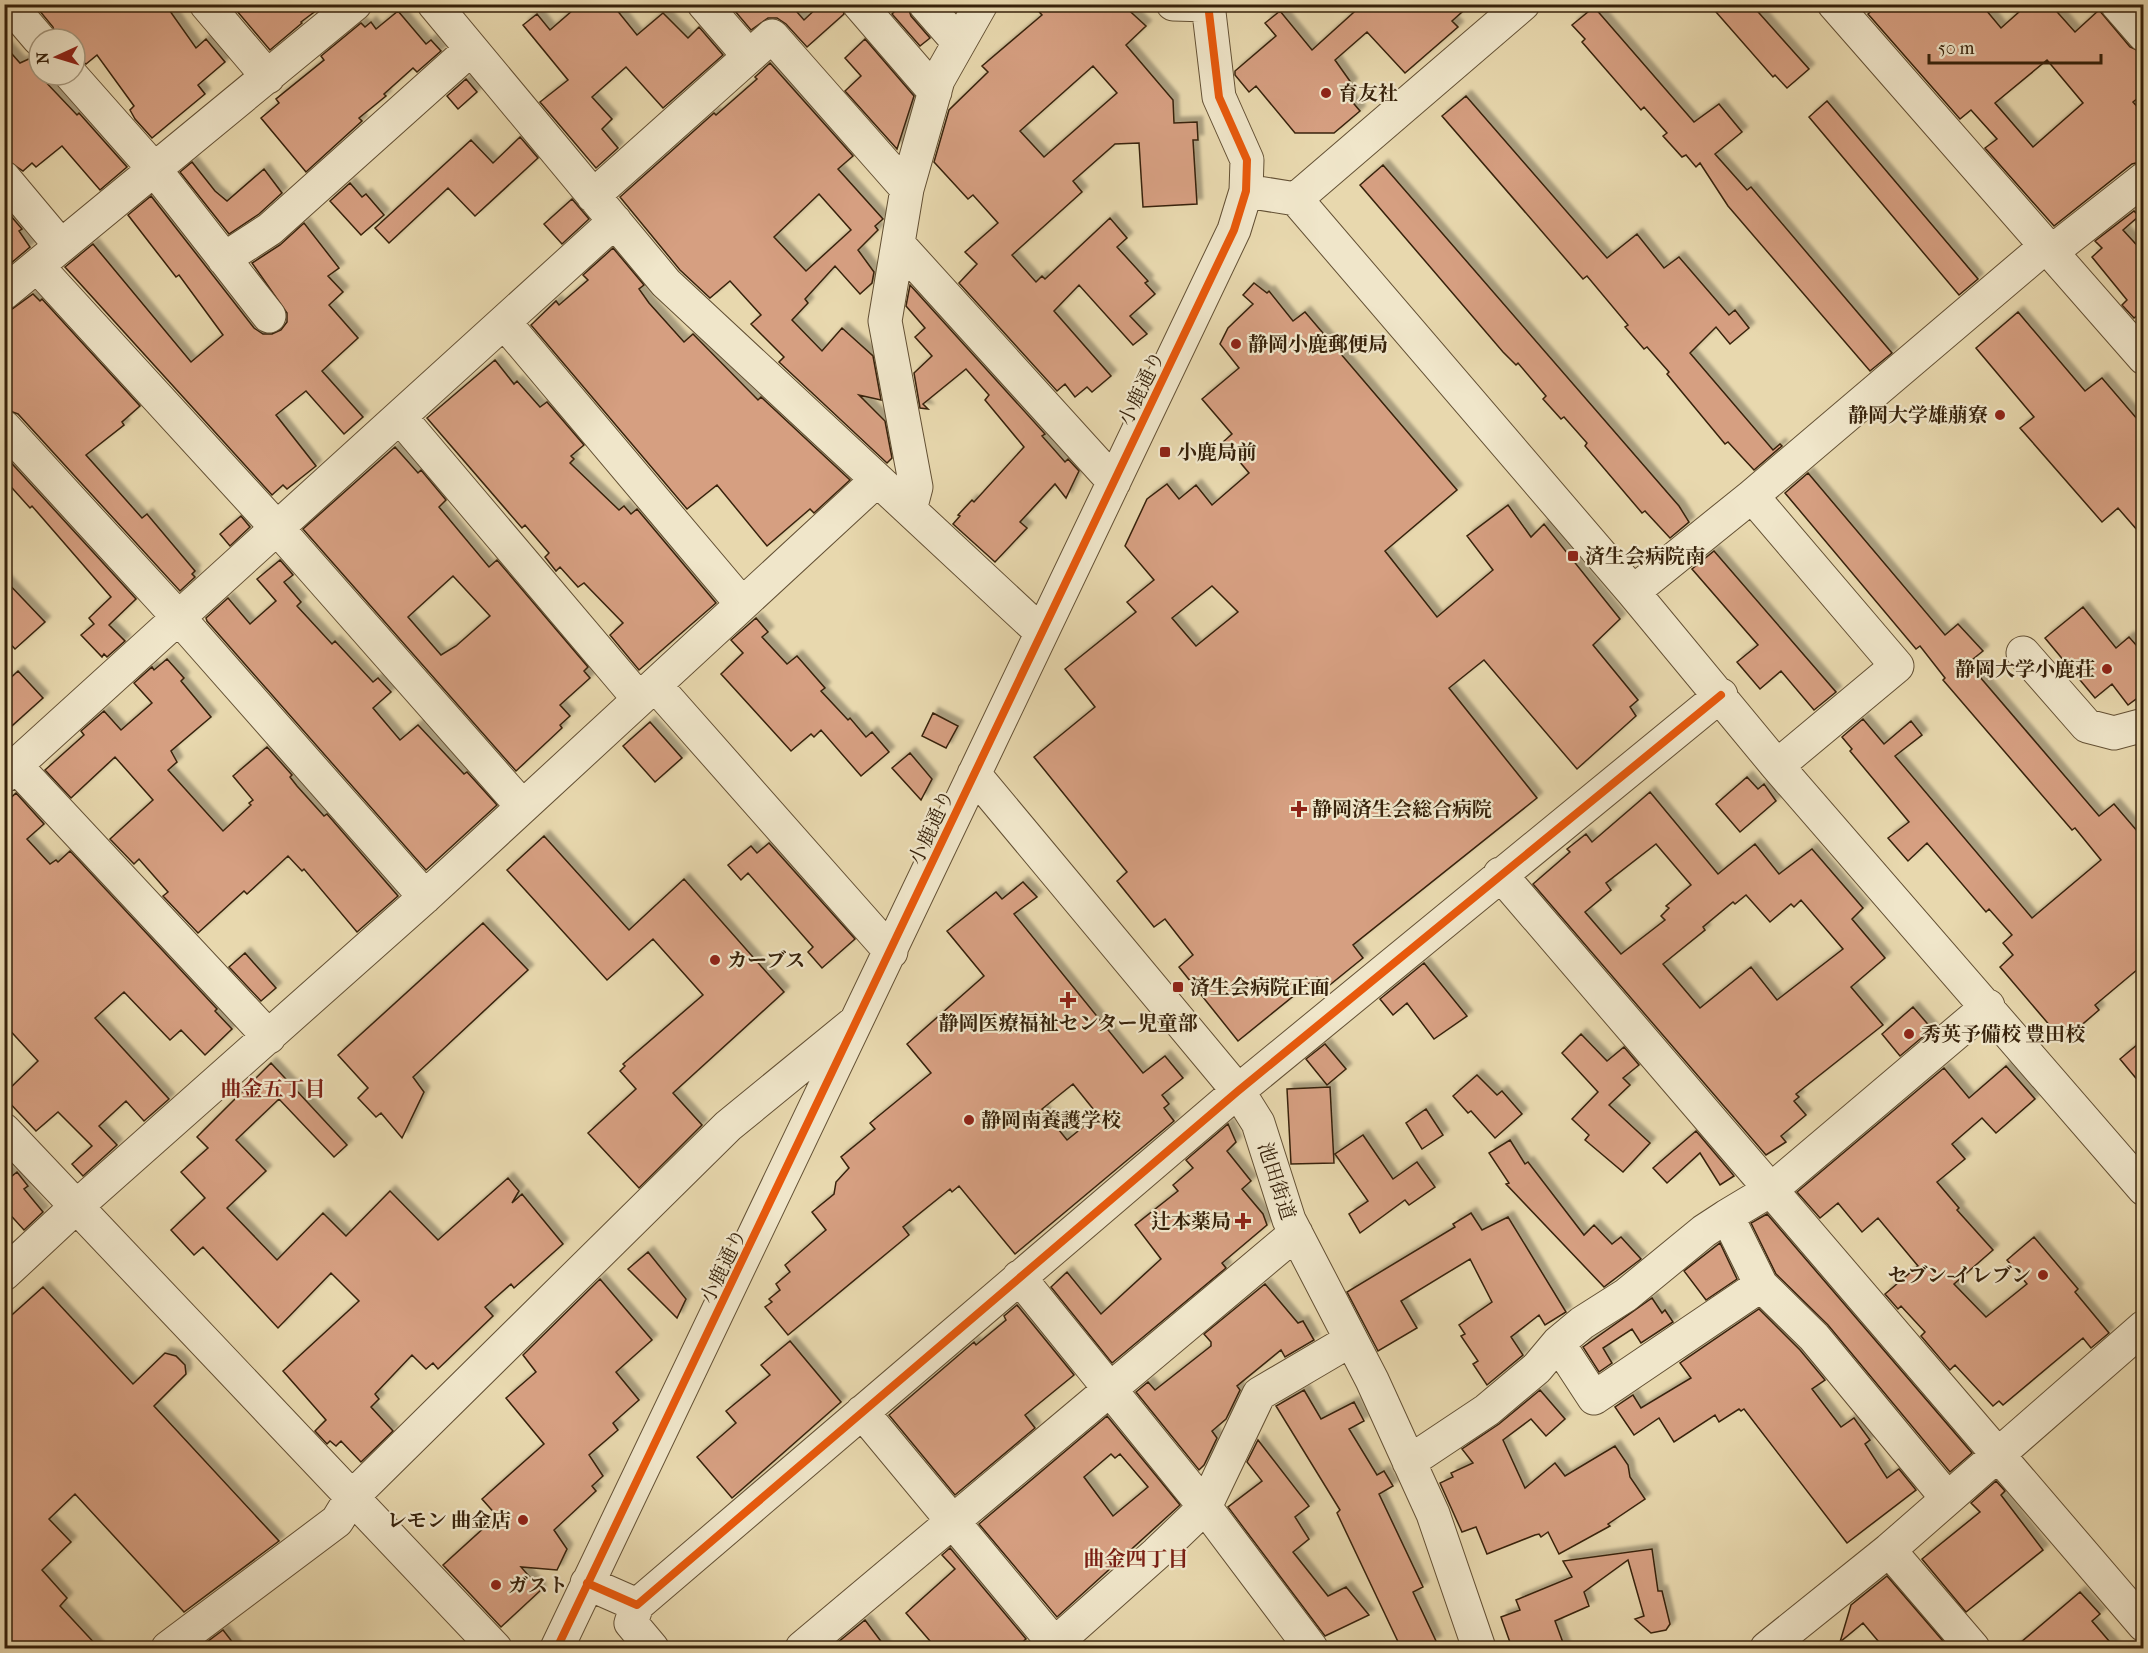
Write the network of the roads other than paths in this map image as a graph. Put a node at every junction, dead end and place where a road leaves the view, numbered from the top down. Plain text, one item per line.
1 (9, 4) edge
2 (206, 4) edge
3 (355, 4) edge
4 (434, 4) edge
5 (704, 4) edge
6 (859, 4) edge
7 (925, 4) edge
8 (981, 4) edge
9 (1173, 4) edge
10 (1523, 4) edge
11 (1834, 4) edge
12 (2116, 4) edge
13 (1208, 5) edge
14 (29, 27) edge
15 (2144, 35) edge
16 (959, 42) junction
17 (471, 49) junction
18 (748, 55) junction
19 (267, 77) junction
20 (81, 87) edge
21 (936, 92) junction
22 (154, 170) junction
23 (4, 178) edge
24 (2144, 179) edge
25 (907, 189) junction
26 (1246, 191) junction
27 (593, 196) junction
28 (1296, 199) junction
29 (615, 221) junction
30 (899, 245) junction
31 (2048, 250) junction
32 (49, 256) junction
33 (224, 259) junction
34 (4, 293) edge
35 (268, 316) dead end
36 (504, 322) junction
37 (2144, 358) edge
38 (400, 417) junction
39 (4, 427) edge
40 (877, 480) junction
41 (1114, 482) junction
42 (1752, 496) junction
43 (910, 510) junction
44 (277, 528) junction
45 (1634, 592) junction
46 (742, 604) junction
47 (178, 618) junction
48 (1041, 632) junction
49 (2023, 653) dead end
50 (647, 692) junction
51 (1721, 695) junction
52 (2144, 725) edge
53 (1777, 766) junction
54 (10, 771) edge
55 (974, 774) junction
56 (522, 806) junction
57 (1500, 874) junction
58 (425, 897) junction
59 (891, 952) junction
60 (1988, 1006) junction
61 (860, 1018) junction
62 (269, 1037) junction
63 (1238, 1091) junction
64 (4, 1130) edge
65 (1772, 1189) junction
66 (2144, 1189) edge
67 (77, 1206) junction
68 (1726, 1216) junction
69 (1296, 1233) junction
70 (4, 1274) edge
71 (1019, 1277) junction
72 (1761, 1285) junction
73 (2144, 1327) edge
74 (1351, 1340) junction
75 (1558, 1343) junction
76 (1110, 1390) junction
77 (862, 1412) junction
78 (1997, 1456) junction
79 (1409, 1462) junction
80 (351, 1498) junction
81 (1947, 1498) junction
82 (1205, 1507) junction
83 (954, 1523) junction
84 (1889, 1550) junction
85 (587, 1583) junction
86 (637, 1605) junction
87 (2144, 1625) edge
88 (1780, 1644) edge
89 (1054, 1647) edge
90 (168, 1648) edge
91 (495, 1648) edge
92 (557, 1648) edge
93 (652, 1648) edge
94 (802, 1648) edge
95 (1311, 1648) edge
96 (1479, 1648) edge
97 (1973, 1648) edge

1 - 14 street
2 - 19 street
3 - 19 street
4 - 17 street
5 - 18 street
6 - 21 street
7 - 16 street
8 - 16 street
9 - 13 street
10 - 28 street
11 - 31 street
12 - 15 street
13 - 26 street, 小鹿通り
16 - 21 street
17 - 27 street
17 - 33 street
18 - 25 street
18 - 27 street
19 - 22 street
20 - 22 street
21 - 25 street
22 - 32 street
22 - 33 street
23 - 32 street
24 - 31 street
25 - 30 street
26 - 28 street
26 - 41 street, 小鹿通り
27 - 29 street
28 - 45 street
29 - 36 street
29 - 40 street
30 - 41 street
30 - 43 street
31 - 37 street
31 - 42 street
32 - 34 street
32 - 44 street
33 - 35 street
36 - 38 street
36 - 46 street
38 - 44 street
38 - 50 street
39 - 47 street
40 - 43 street
40 - 46 street
41 - 48 street, 小鹿通り
42 - 45 street
42 - 53 street
43 - 48 street
44 - 47 street
44 - 56 street
45 - 51 street
46 - 50 street
47 - 54 street
47 - 58 street
48 - 55 street, 小鹿通り
49 - 52 street
50 - 56 street
50 - 59 street
51 - 53 street
51 - 57 street
53 - 60 street
54 - 62 street
55 - 59 street, 小鹿通り
55 - 63 street, 池田街道
56 - 58 street
57 - 63 street
57 - 65 street
58 - 62 street
59 - 61 street, 小鹿通り
60 - 65 street
60 - 66 street
61 - 80 street
61 - 85 street, 小鹿通り
62 - 67 street
63 - 69 street, 池田街道
63 - 71 street
64 - 67 street
65 - 68 street
65 - 78 street
67 - 70 street
67 - 80 street
68 - 72 street
68 - 75 street
69 - 74 street, 池田街道
69 - 76 street
71 - 76 street
71 - 77 street
72 - 75 street
72 - 81 street
73 - 78 street
74 - 79 street, 池田街道
74 - 82 street
75 - 79 street
76 - 82 street
76 - 83 street
77 - 83 street
77 - 86 street
78 - 81 street
78 - 87 street
79 - 96 street, 池田街道
80 - 90 street
80 - 91 street
81 - 84 street
82 - 89 street
82 - 95 street
83 - 89 street
83 - 94 street
84 - 88 street
84 - 97 street
85 - 86 street
85 - 92 street, 小鹿通り
86 - 93 street

